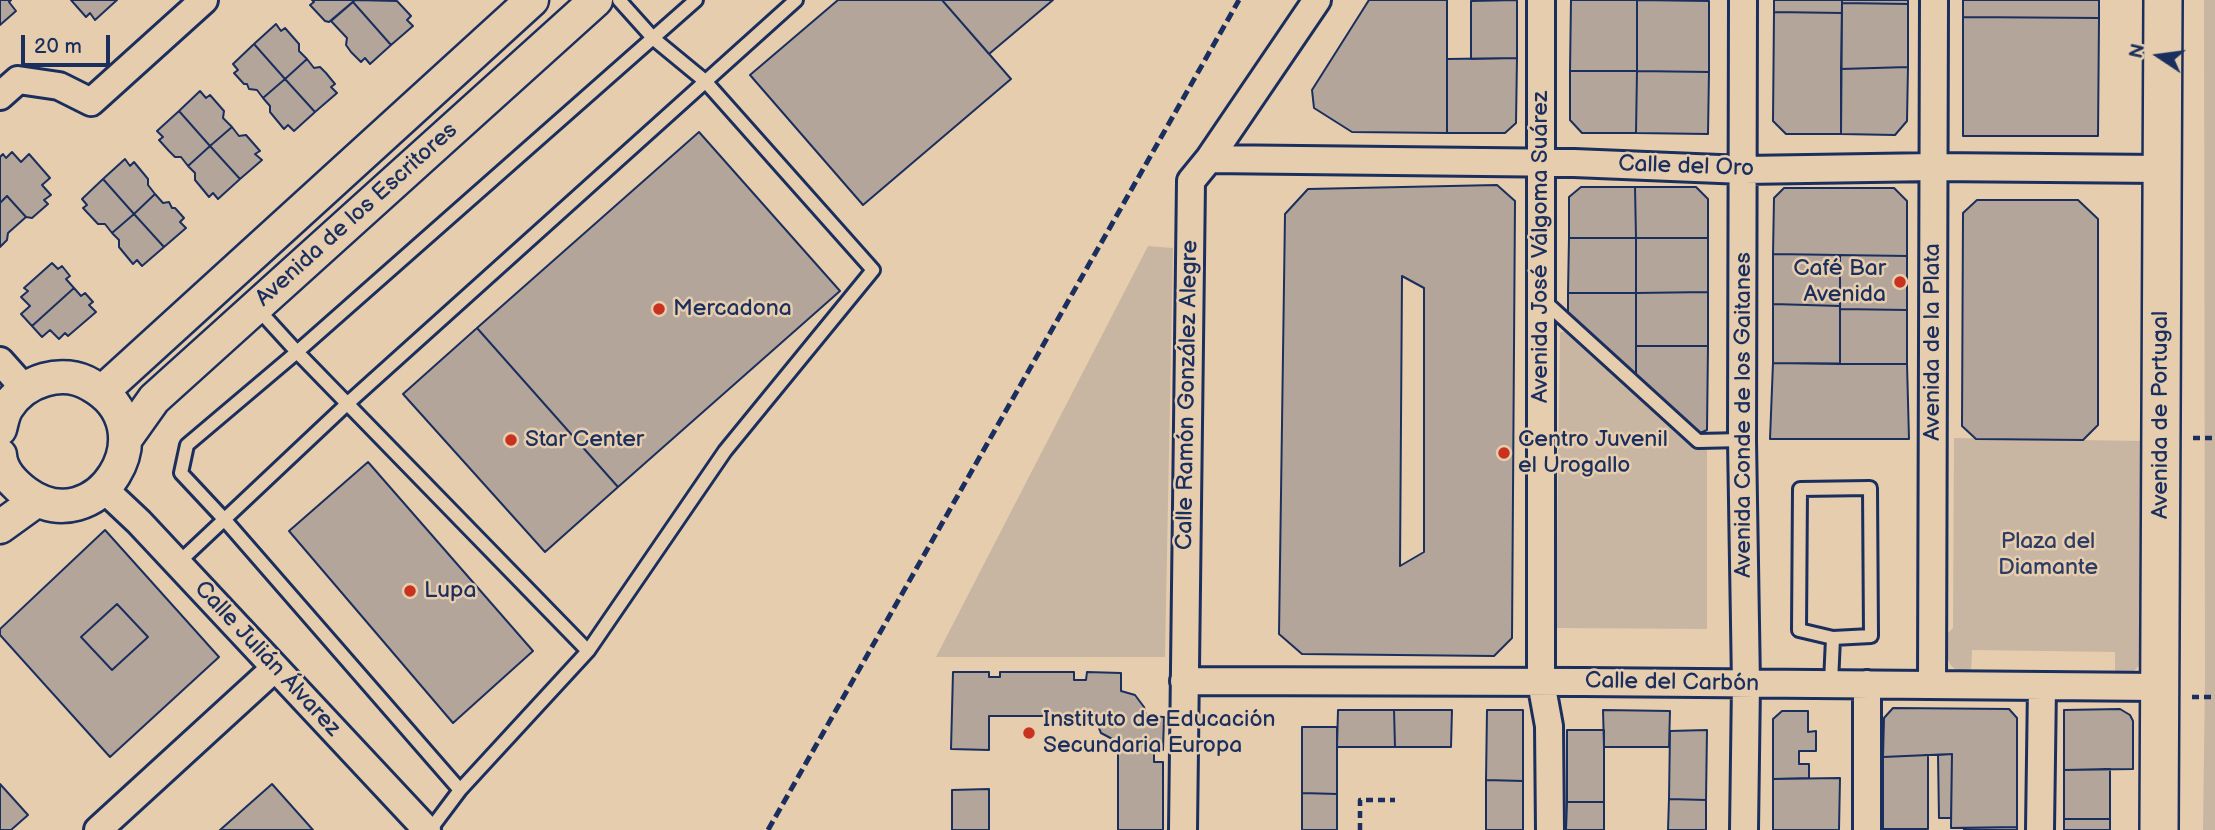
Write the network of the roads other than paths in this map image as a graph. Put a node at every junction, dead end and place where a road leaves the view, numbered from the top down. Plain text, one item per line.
1 (204, 0) edge
2 (532, 0) edge
3 (596, 0) edge
4 (619, 0) edge
5 (696, 0) edge
6 (796, 0) edge
7 (1317, 0) edge
8 (1541, 0) edge
9 (1743, 0) edge
10 (1934, 0) edge
11 (2163, 0) edge
12 (654, 39) junction
13 (705, 81) junction
14 (0, 96) edge
15 (1209, 159) junction
16 (1541, 163) junction
17 (1934, 167) junction
18 (2162, 169) junction
19 (1744, 170) junction
20 (1542, 299) junction
21 (256, 307) junction
22 (297, 352) junction
23 (0, 361) edge
24 (25, 388) junction
25 (103, 391) junction
26 (348, 403) junction
27 (0, 429) edge
28 (127, 437) junction
29 (1742, 440) junction
30 (0, 455) edge
31 (0, 462) edge
32 (105, 489) junction
33 (36, 500) junction
34 (224, 519) junction
35 (0, 527) edge
36 (177, 564) junction
37 (1833, 638) junction
38 (588, 651) junction
39 (275, 668) junction
40 (1184, 681) junction
41 (1541, 682) junction
42 (1831, 683) junction
43 (1746, 684) junction
44 (1867, 684) junction
45 (1932, 685) junction
46 (2042, 685) junction
47 (2160, 687) junction
48 (460, 790) junction
49 (109, 827) edge
50 (429, 830) edge
51 (1183, 830) edge
52 (1549, 830) edge
53 (1744, 830) edge
54 (1867, 830) edge
55 (2040, 830) edge
56 (2159, 830) edge

1 - 14 street
2 - 25 street, Avenida de los Escritores
3 - 21 street, Avenida de los Escritores
4 - 12 lane
5 - 12 lane
6 - 13 lane
7 - 15 street, Calle Ramón González Alegre
8 - 16 street, Avenida José Válgoma Suárez
9 - 19 street, Avenida Conde de los Gaitanes
10 - 17 street, Avenida de la Plata
11 - 18 main road, Avenida de Portugal
12 - 13 lane
12 - 22 lane
13 - 26 lane
13 - 38 lane
15 - 16 street, Calle del Oro
15 - 40 street, Calle Ramón González Alegre
16 - 19 street, Calle del Oro
16 - 20 street, Avenida José Válgoma Suárez
17 - 18 street, Calle del Oro
17 - 19 street, Calle del Oro
17 - 45 street, Avenida de la Plata
18 - 47 main road, Avenida de Portugal
19 - 29 street, Avenida Conde de los Gaitanes
20 - 29 lane
20 - 41 street, Avenida José Válgoma Suárez
21 - 22 lane
21 - 28 street, Avenida de los Escritores
22 - 26 lane
22 - 34 lane
23 - 24 street
24 - 25 street
24 - 27 street
25 - 28 street
26 - 34 lane
26 - 38 lane
28 - 32 street
29 - 43 street, Avenida Conde de los Gaitanes
30 - 31 street
31 - 33 street
32 - 33 street
32 - 36 street, Calle Julián Álvarez
33 - 35 street
34 - 36 lane
34 - 48 lane
36 - 39 street, Calle Julián Álvarez
37 - 37 lane
37 - 42 lane
38 - 48 lane
39 - 49 street
39 - 50 street, Calle Julián Álvarez
40 - 41 street, Calle del Carbón
40 - 51 street, Calle Ramón González Alegre
41 - 43 street, Calle del Carbón
41 - 52 street, Avenida José Válgoma Suárez
42 - 43 street, Calle del Carbón
42 - 44 street, Calle del Carbón
43 - 53 street, Avenida Conde de los Gaitanes
44 - 45 street, Calle del Carbón
44 - 54 street
45 - 46 street, Calle del Carbón
46 - 47 street, Calle del Carbón
46 - 55 street
47 - 56 main road, Avenida de Portugal
48 - 50 lane

